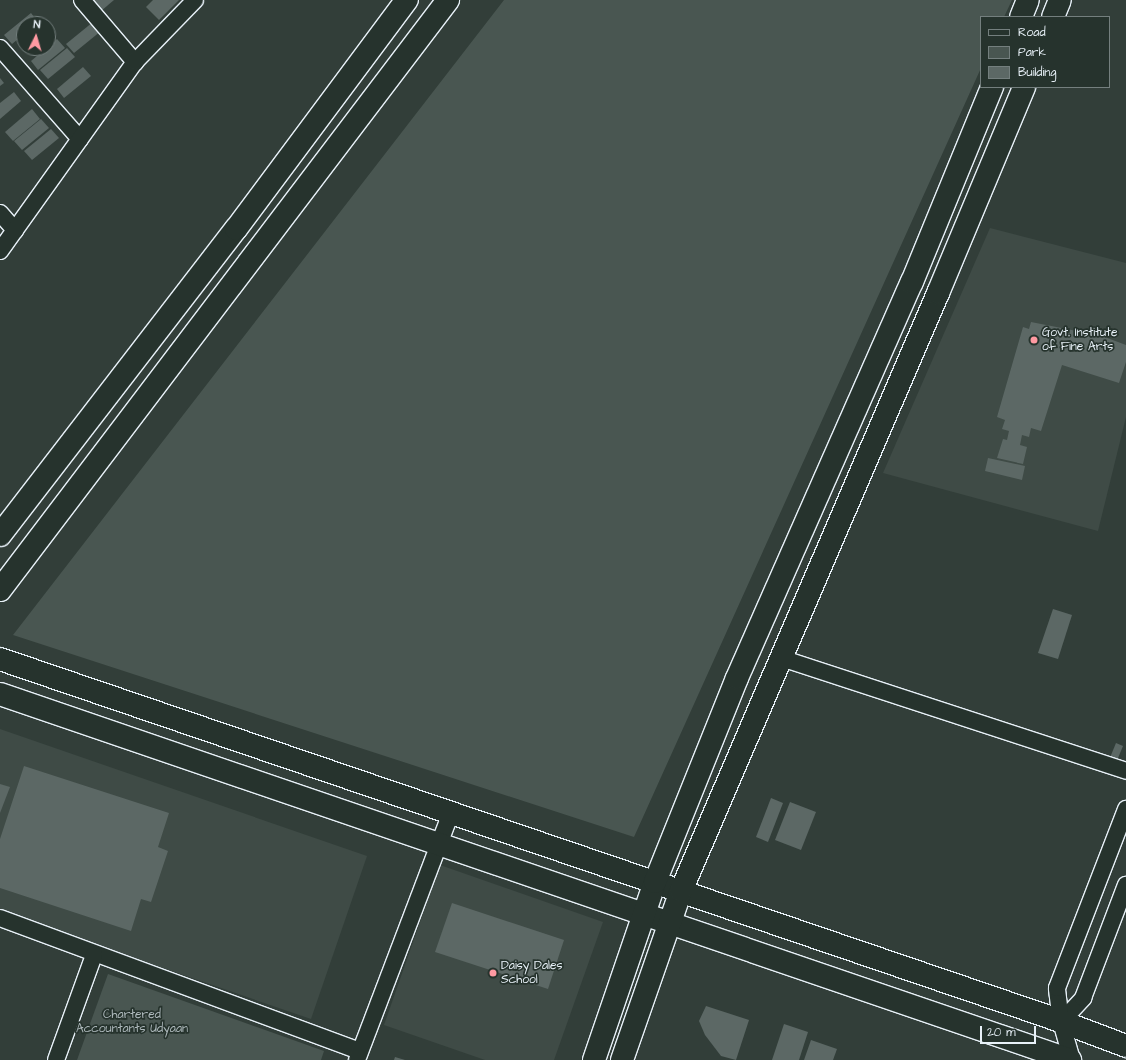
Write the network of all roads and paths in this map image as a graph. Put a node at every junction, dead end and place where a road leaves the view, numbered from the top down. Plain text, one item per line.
1 (82, 0) edge
2 (194, 0) edge
3 (407, 0) edge
4 (448, 0) edge
5 (1028, 0) edge
6 (1060, 0) edge
7 (1021, 16) edge
8 (1053, 16) edge
9 (0, 48) edge
10 (135, 62) junction
11 (992, 88) edge
12 (1024, 88) edge
13 (80, 139) junction
14 (0, 213) edge
15 (15, 230) junction
16 (0, 251) edge
17 (0, 535) edge
18 (0, 590) edge
19 (0, 658) edge
20 (781, 658) junction
21 (0, 694) edge
22 (1126, 771) edge
23 (1126, 809) edge
24 (451, 812) junction
25 (439, 845) junction
26 (655, 882) junction
27 (1126, 885) edge
28 (681, 891) junction
29 (645, 915) junction
30 (0, 918) edge
31 (671, 924) junction
32 (94, 955) junction
33 (1061, 1022) junction
34 (1126, 1046) edge
35 (358, 1055) edge
36 (56, 1060) edge
37 (594, 1060) edge
38 (622, 1060) edge
39 (1071, 1060) edge

1 - 10 street
2 - 10 street
3 - 17 main road
4 - 18 main road
5 - 7 main road
6 - 8 main road
9 - 13 street
10 - 13 street
11 - 26 main road
12 - 20 main road
13 - 15 street
14 - 15 street
15 - 16 street
19 - 24 main road
20 - 22 street
20 - 28 main road
21 - 25 main road
23 - 33 street
24 - 25 street
24 - 26 main road
25 - 29 main road
25 - 35 street
26 - 28 main road
26 - 29 main road
27 - 33 street
28 - 31 main road
28 - 33 main road
29 - 31 main road
29 - 37 main road
30 - 32 street
31 - 38 main road
31 - 39 main road
32 - 35 street
32 - 36 street
33 - 34 main road
33 - 39 street

